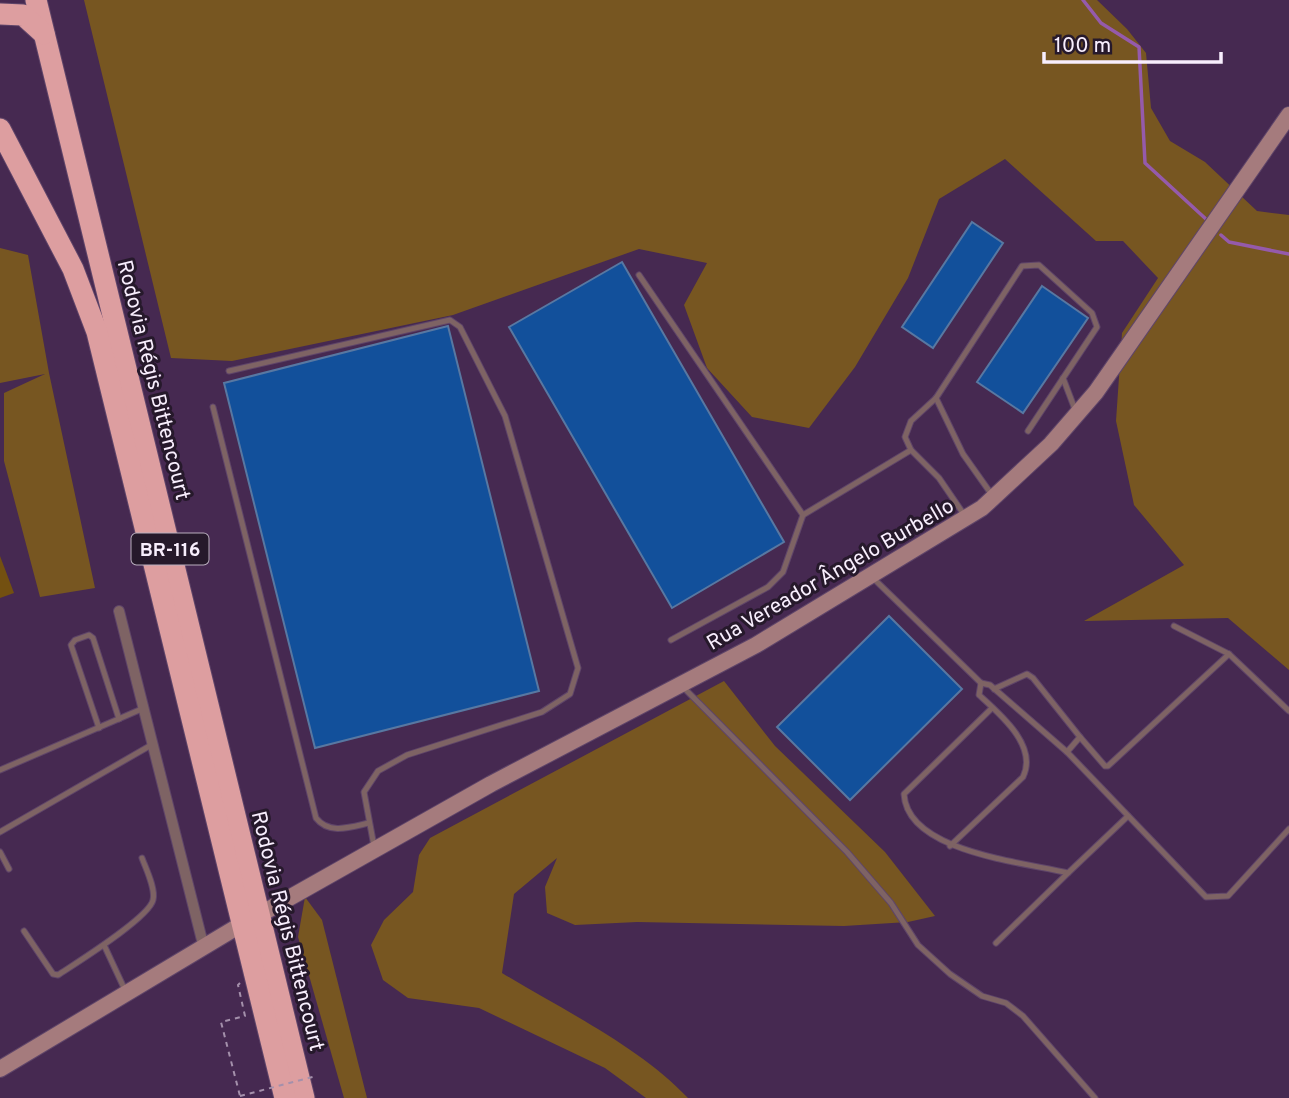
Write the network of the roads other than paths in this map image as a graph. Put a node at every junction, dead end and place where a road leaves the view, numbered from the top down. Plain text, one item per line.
1 (36, 0) edge
2 (0, 14) edge
3 (44, 34) junction
4 (1289, 115) edge
5 (0, 129) edge
6 (639, 275) dead end
7 (229, 371) dead end
8 (1063, 378) junction
9 (936, 398) junction
10 (213, 407) dead end
11 (1077, 415) junction
12 (1028, 432) dead end
13 (911, 450) junction
14 (995, 498) junction
15 (803, 515) junction
16 (967, 519) junction
17 (872, 577) junction
18 (119, 611) dead end
19 (1174, 626) dead end
20 (671, 640) dead end
21 (1229, 654) junction
22 (981, 683) junction
23 (680, 685) junction
24 (994, 689) junction
25 (144, 708) junction
26 (992, 708) junction
27 (1289, 711) edge
28 (119, 719) junction
29 (99, 728) junction
30 (1080, 737) junction
31 (153, 744) junction
32 (1067, 752) junction
33 (0, 770) edge
34 (1128, 816) junction
35 (369, 823) junction
36 (1289, 829) edge
37 (0, 832) edge
38 (950, 846) junction
39 (375, 849) junction
40 (0, 852) edge
41 (142, 858) dead end
42 (9, 869) dead end
43 (1068, 873) junction
44 (251, 919) junction
45 (24, 931) dead end
46 (996, 943) dead end
47 (104, 945) junction
48 (204, 947) junction
49 (127, 993) junction
50 (0, 1069) edge
51 (285, 1098) edge
52 (304, 1098) edge
53 (1095, 1098) edge

1 - 3 highway, Rodovia Régis Bittencourt / BR-116
2 - 3 highway
3 - 44 highway, Rodovia Régis Bittencourt / BR-116
4 - 11 main road, Rua Vereador Ângelo Burbello
5 - 44 highway, Rodovia Régis Bittencourt / BR-116
6 - 15 lane
7 - 35 lane
8 - 9 lane
8 - 11 lane
8 - 12 lane
9 - 13 lane
9 - 14 lane
10 - 35 lane
11 - 14 main road, Rua Vereador Ângelo Burbello
13 - 15 lane
13 - 16 lane
14 - 16 main road, Rua Vereador Ângelo Burbello
15 - 20 lane
16 - 17 main road, Rua Vereador Ângelo Burbello
17 - 22 lane
17 - 23 main road, Rua Vereador Ângelo Burbello
18 - 25 street
19 - 21 lane
21 - 27 lane
21 - 30 lane
22 - 24 lane
22 - 26 lane
23 - 39 main road, Rua Vereador Ângelo Burbello
23 - 53 lane
24 - 30 lane
24 - 32 lane
25 - 28 lane
25 - 31 street
26 - 38 lane
26 - 38 lane
28 - 29 lane
28 - 29 lane
29 - 33 lane
30 - 32 lane
31 - 37 lane
31 - 48 street
32 - 34 lane
34 - 36 lane
34 - 43 lane
35 - 39 lane
38 - 43 lane
39 - 44 main road, Rua Vereador Ângelo Burbello
40 - 42 lane
41 - 47 lane
43 - 46 lane
44 - 48 main road, Rua Vereador Ângelo Burbello
44 - 51 highway, Rodovia Régis Bittencourt / BR-116
44 - 52 highway, Rodovia Régis Bittencourt / BR-116
45 - 47 lane
47 - 49 lane
48 - 49 main road, Rua Vereador Ângelo Burbello
49 - 50 main road, Rua Vereador Ângelo Burbello

